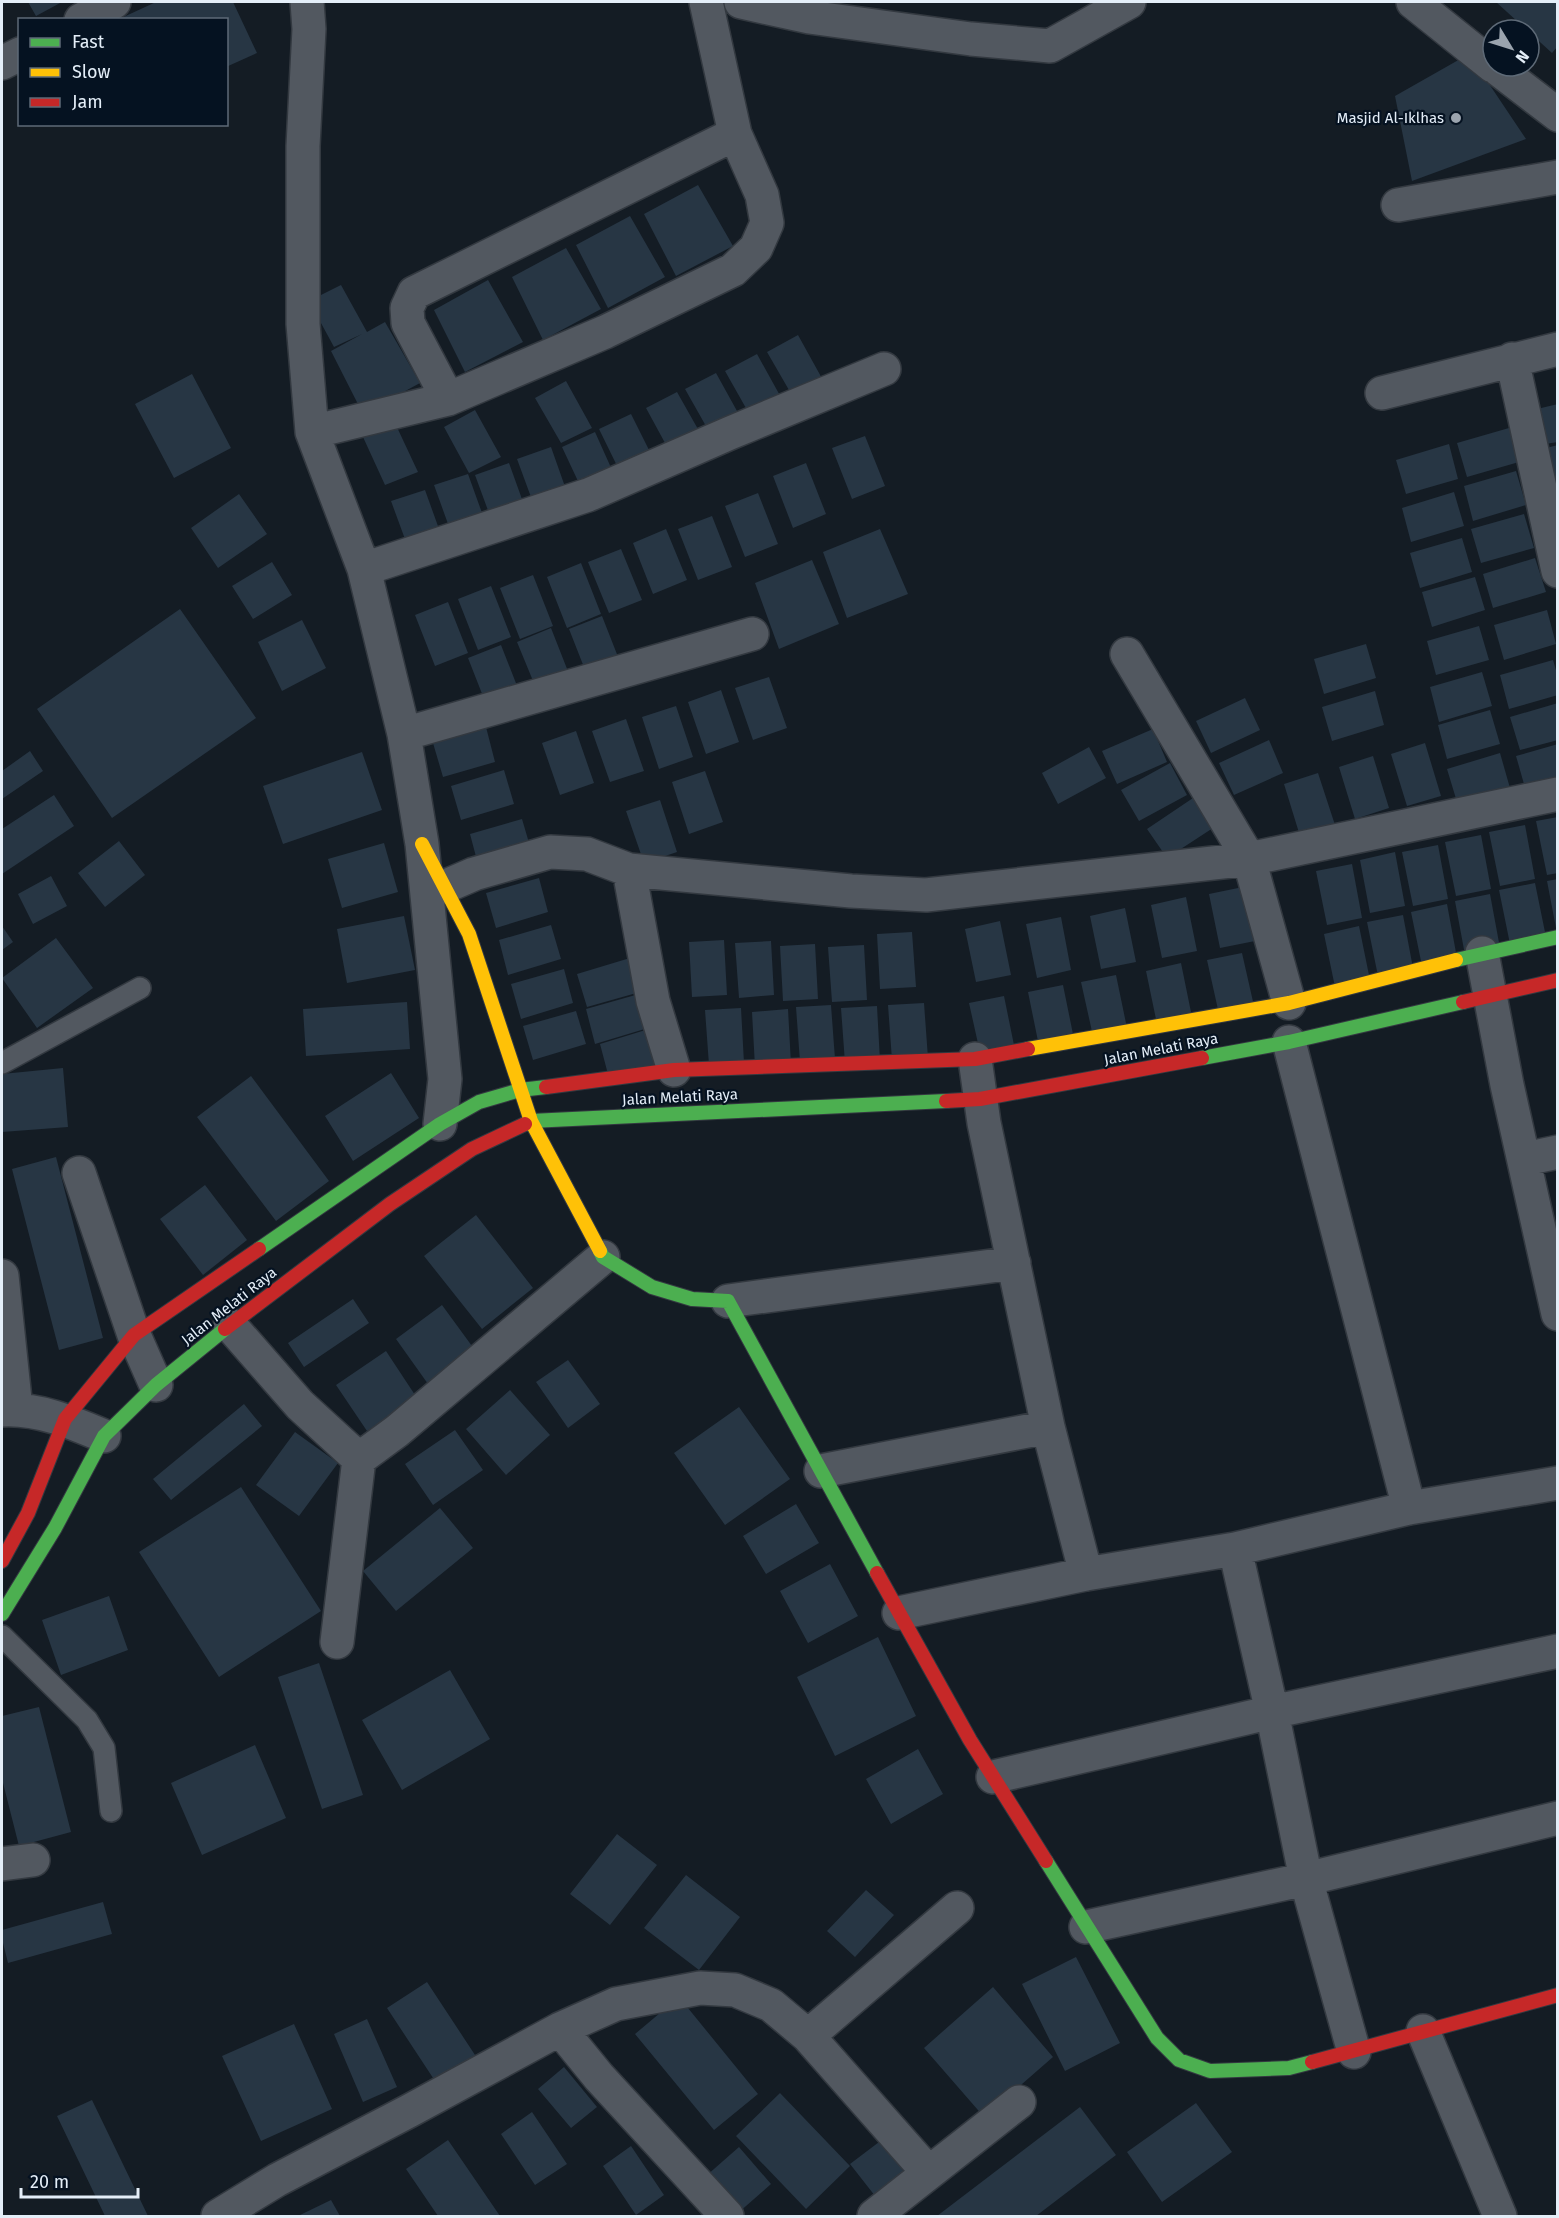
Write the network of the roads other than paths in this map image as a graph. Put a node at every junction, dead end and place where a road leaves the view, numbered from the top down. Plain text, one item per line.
1 (114, 2) edge
2 (307, 2) edge
3 (706, 2) edge
4 (741, 2) edge
5 (1129, 2) edge
6 (1413, 2) edge
7 (85, 18) edge
8 (18, 55) edge
9 (1481, 56) edge
10 (2, 63) edge
11 (1509, 78) edge
12 (1557, 115) edge
13 (735, 134) junction
14 (1557, 177) edge
15 (1398, 206) dead end
16 (1557, 349) edge
17 (1512, 359) junction
18 (884, 369) dead end
19 (1382, 393) dead end
20 (448, 399) junction
21 (312, 432) junction
22 (364, 569) junction
23 (1557, 571) edge
24 (752, 634) dead end
25 (1127, 654) dead end
26 (404, 734) junction
27 (1557, 794) edge
28 (422, 844) junction
29 (1249, 859) junction
30 (628, 870) junction
31 (444, 887) junction
32 (1557, 937) edge
33 (1482, 953) junction
34 (1557, 980) edge
35 (140, 988) dead end
36 (1490, 996) junction
37 (1289, 1003) junction
38 (1289, 1042) junction
39 (975, 1059) junction
40 (2, 1063) edge
41 (674, 1070) junction
42 (520, 1090) junction
43 (980, 1099) junction
44 (531, 1121) junction
45 (440, 1124) junction
46 (1557, 1152) edge
47 (1525, 1159) junction
48 (79, 1173) dead end
49 (603, 1257) junction
50 (1014, 1263) junction
51 (2, 1275) edge
52 (728, 1301) junction
53 (1557, 1314) edge
54 (230, 1325) junction
55 (134, 1335) junction
56 (156, 1385) junction
57 (9, 1409) edge
58 (64, 1419) junction
59 (1048, 1427) junction
60 (104, 1436) junction
61 (359, 1459) junction
62 (821, 1471) junction
63 (1557, 1483) edge
64 (1409, 1508) junction
65 (1235, 1549) junction
66 (2, 1561) edge
67 (1086, 1574) junction
68 (898, 1613) junction
69 (2, 1614) edge
70 (2, 1636) edge
71 (337, 1642) dead end
72 (1557, 1651) edge
73 (1272, 1712) junction
74 (993, 1777) junction
75 (111, 1812) dead end
76 (1557, 1818) edge
77 (1306, 1879) junction
78 (957, 1908) dead end
79 (1086, 1927) junction
80 (1557, 1995) edge
81 (560, 2029) junction
82 (1423, 2031) junction
83 (808, 2036) junction
84 (1354, 2052) junction
85 (1019, 2102) dead end
86 (928, 2172) junction
87 (218, 2217) edge
88 (727, 2217) edge
89 (874, 2217) edge
90 (1500, 2217) edge

1 - 7 street
2 - 21 street
3 - 13 street
4 - 5 street
6 - 9 street
8 - 10 street
11 - 12 street
13 - 20 street
13 - 20 street
14 - 15 street
16 - 17 street
17 - 19 street
17 - 23 street
18 - 22 street
20 - 21 street
21 - 22 street
22 - 26 street
24 - 26 street
25 - 29 street
26 - 28 street
27 - 29 street
28 - 31 street
28 - 45 street
29 - 30 street
29 - 37 street
30 - 31 street
30 - 41 street
31 - 42 street
32 - 33 street, Jalan Melati Raya
33 - 36 street
33 - 37 street, Jalan Melati Raya
34 - 36 street, Jalan Melati Raya
35 - 40 lane
36 - 38 street, Jalan Melati Raya
36 - 47 street
37 - 39 street, Jalan Melati Raya
38 - 43 street, Jalan Melati Raya
38 - 64 street
39 - 41 street, Jalan Melati Raya
39 - 43 street
41 - 42 street, Jalan Melati Raya
42 - 44 street
42 - 45 street, Jalan Melati Raya
43 - 44 street, Jalan Melati Raya
43 - 50 street
44 - 49 street
44 - 54 street, Jalan Melati Raya
45 - 55 street, Jalan Melati Raya
46 - 47 street
47 - 53 street
48 - 55 street
49 - 52 street
49 - 61 street
50 - 52 street
50 - 59 street
51 - 57 street
52 - 62 street
54 - 56 street, Jalan Melati Raya
54 - 61 street
55 - 56 street
55 - 58 street, Jalan Melati Raya
56 - 60 street, Jalan Melati Raya
57 - 58 street
58 - 60 street
58 - 66 street, Jalan Melati Raya
59 - 62 street
59 - 67 street
60 - 69 street, Jalan Melati Raya
61 - 71 street
62 - 68 street
63 - 64 street
64 - 65 street
65 - 67 street
65 - 73 street
67 - 68 street
68 - 74 street
70 - 75 lane
72 - 73 street
73 - 74 street
73 - 77 street
74 - 79 street
76 - 77 street
77 - 79 street
77 - 84 street
78 - 83 street
79 - 84 street
80 - 82 street
81 - 83 street
81 - 87 street
81 - 88 street
82 - 84 street
82 - 90 street
83 - 86 street
85 - 86 street
86 - 89 street

